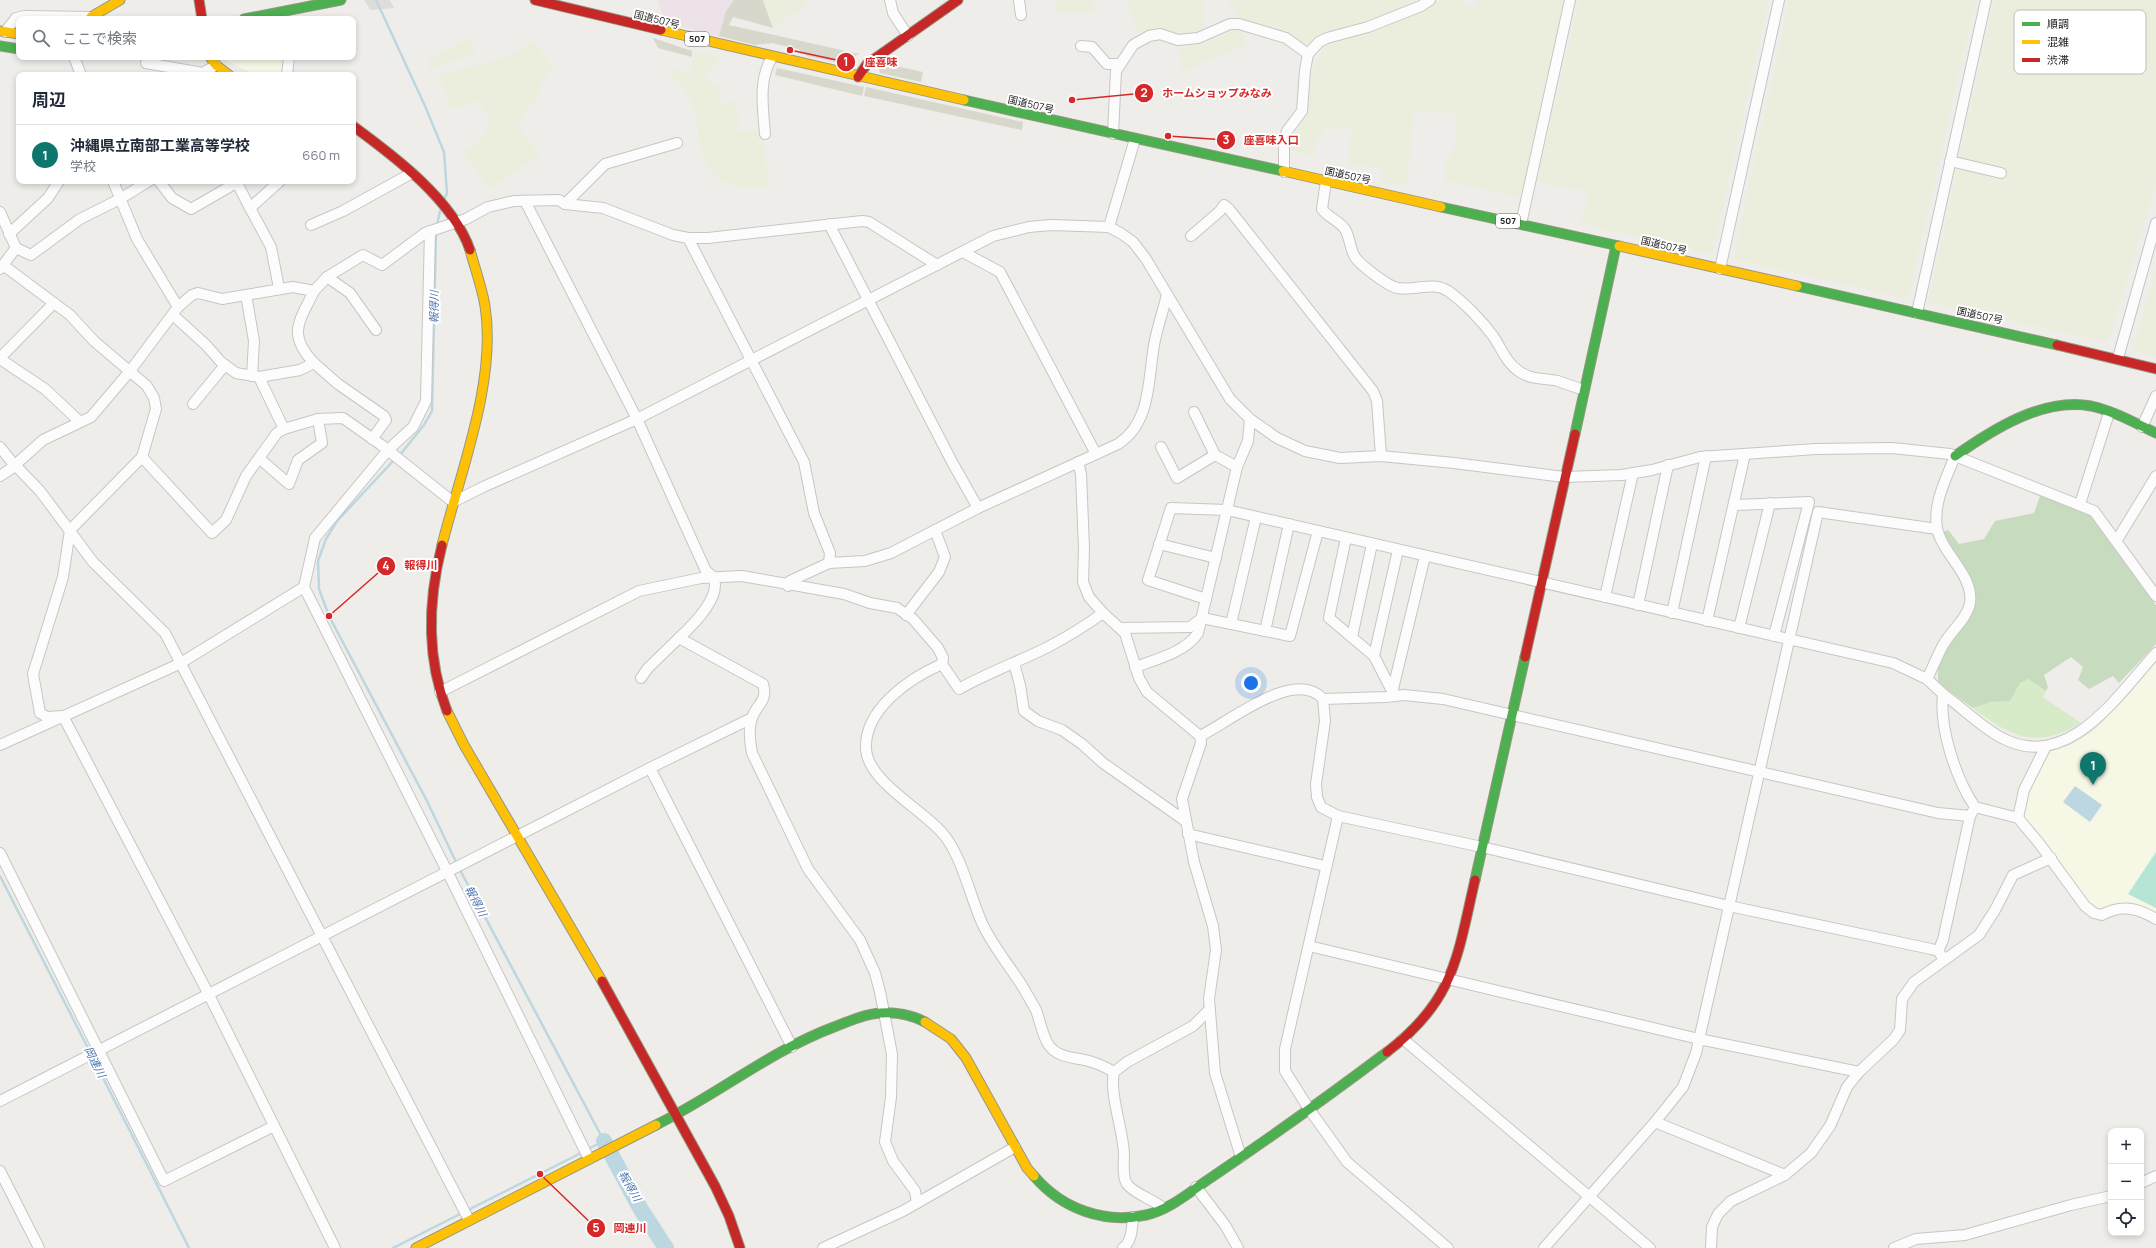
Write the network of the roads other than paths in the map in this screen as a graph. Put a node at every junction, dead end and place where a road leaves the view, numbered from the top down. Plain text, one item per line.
1 (199, 0) edge
2 (341, 0) edge
3 (539, 0) edge
4 (890, 0) edge
5 (1019, 0) edge
6 (1430, 0) edge
7 (1570, 0) edge
8 (1779, 0) edge
9 (1986, 0) edge
10 (116, 1) edge
11 (952, 2) edge
12 (1021, 15) dead end
13 (94, 16) edge
14 (202, 16) edge
15 (259, 16) edge
16 (16, 18) edge
17 (3, 31) edge
18 (16, 33) edge
19 (908, 36) junction
20 (0, 46) edge
21 (1081, 46) dead end
22 (16, 49) edge
23 (1308, 54) junction
24 (772, 57) junction
25 (75, 60) edge
26 (289, 60) edge
27 (213, 61) edge
28 (146, 63) dead end
29 (1120, 64) junction
30 (80, 72) edge
31 (197, 72) edge
32 (204, 72) edge
33 (226, 72) edge
34 (287, 72) edge
35 (858, 77) junction
36 (356, 128) edge
37 (765, 134) dead end
38 (1113, 134) junction
39 (1135, 139) junction
40 (677, 143) dead end
41 (1950, 161) junction
42 (1284, 172) junction
43 (412, 173) junction
44 (2002, 173) dead end
45 (1326, 181) junction
46 (57, 184) edge
47 (114, 184) edge
48 (144, 184) edge
49 (161, 184) edge
50 (233, 184) edge
51 (237, 184) edge
52 (277, 184) edge
53 (120, 199) junction
54 (526, 201) junction
55 (565, 204) junction
56 (250, 208) junction
57 (0, 212) edge
58 (454, 224) junction
59 (829, 224) junction
60 (1521, 224) junction
61 (2156, 224) edge
62 (311, 225) dead end
63 (1109, 227) junction
64 (430, 231) junction
65 (9, 234) junction
66 (1191, 236) dead end
67 (688, 238) junction
68 (1616, 246) junction
69 (16, 248) junction
70 (963, 252) junction
71 (937, 265) junction
72 (2, 268) edge
73 (1720, 269) junction
74 (327, 277) junction
75 (279, 288) junction
76 (314, 290) junction
77 (246, 295) junction
78 (1167, 295) junction
79 (869, 299) junction
80 (54, 303) junction
81 (176, 311) junction
82 (1917, 313) junction
83 (376, 330) dead end
84 (0, 358) edge
85 (2118, 358) junction
86 (753, 361) junction
87 (314, 363) junction
88 (225, 365) junction
89 (2156, 369) edge
90 (130, 371) junction
91 (256, 376) junction
92 (1584, 390) junction
93 (2156, 396) edge
94 (194, 404) dead end
95 (1194, 412) dead end
96 (2110, 413) junction
97 (318, 419) junction
98 (637, 419) junction
99 (1250, 420) junction
100 (79, 421) junction
101 (2142, 427) junction
102 (284, 429) junction
103 (2156, 433) edge
104 (372, 439) junction
105 (0, 447) edge
106 (1160, 447) dead end
107 (388, 450) junction
108 (1096, 454) junction
109 (1745, 454) junction
110 (1215, 456) junction
111 (1381, 456) junction
112 (1706, 456) junction
113 (1955, 456) junction
114 (142, 457) junction
115 (260, 459) junction
116 (1078, 462) junction
117 (1668, 465) junction
118 (1237, 467) junction
119 (1633, 473) junction
120 (0, 476) edge
121 (2156, 476) edge
122 (1564, 477) junction
123 (453, 502) junction
124 (1770, 503) junction
125 (2080, 504) junction
126 (1734, 505) junction
127 (978, 508) junction
128 (1227, 510) junction
129 (1256, 517) junction
130 (1289, 524) junction
131 (1937, 529) junction
132 (70, 530) junction
133 (935, 530) junction
134 (1318, 531) junction
135 (1346, 538) junction
136 (2117, 540) junction
137 (1159, 544) junction
138 (1372, 544) junction
139 (1398, 550) junction
140 (1425, 556) junction
141 (1216, 558) junction
142 (829, 563) junction
143 (713, 578) junction
144 (1542, 583) junction
145 (788, 586) junction
146 (304, 587) junction
147 (2155, 589) edge
148 (1606, 597) junction
149 (1206, 599) junction
150 (1638, 605) junction
151 (1103, 613) junction
152 (1672, 613) junction
153 (906, 615) junction
154 (1202, 618) junction
155 (1707, 620) junction
156 (1231, 624) junction
157 (1120, 628) junction
158 (1739, 628) junction
159 (1264, 631) junction
160 (1774, 636) junction
161 (1352, 637) junction
162 (679, 638) junction
163 (1789, 640) junction
164 (2156, 654) edge
165 (1374, 656) junction
166 (1014, 663) junction
167 (179, 664) junction
168 (942, 664) junction
169 (1135, 667) junction
170 (641, 678) dead end
171 (1928, 679) junction
172 (440, 692) junction
173 (1392, 694) junction
174 (1943, 694) junction
175 (1323, 698) junction
176 (1512, 715) junction
177 (63, 716) junction
178 (752, 718) junction
179 (1200, 736) junction
180 (0, 745) edge
181 (2046, 746) junction
182 (650, 768) junction
183 (1760, 771) junction
184 (1972, 812) junction
185 (1338, 816) junction
186 (2018, 818) junction
187 (1184, 820) junction
188 (1188, 834) junction
189 (516, 837) junction
190 (1482, 847) junction
191 (0, 853) edge
192 (2051, 858) junction
193 (1325, 866) junction
194 (450, 870) junction
195 (1729, 906) junction
196 (2156, 919) edge
197 (321, 936) junction
198 (1309, 946) junction
199 (1941, 955) junction
200 (1449, 979) junction
201 (208, 993) junction
202 (1210, 1009) junction
203 (885, 1013) junction
204 (1699, 1038) junction
205 (1403, 1039) junction
206 (792, 1047) junction
207 (99, 1050) junction
208 (1114, 1072) junction
209 (1859, 1072) junction
210 (0, 1101) edge
211 (1308, 1109) junction
212 (675, 1115) junction
213 (1655, 1122) junction
214 (274, 1126) junction
215 (1015, 1147) junction
216 (592, 1157) junction
217 (1241, 1157) junction
218 (0, 1171) edge
219 (1785, 1175) junction
220 (2156, 1176) edge
221 (2144, 1182) edge
222 (1196, 1187) junction
223 (1589, 1197) junction
224 (2108, 1197) edge
225 (917, 1203) junction
226 (1163, 1208) junction
227 (1133, 1217) junction
228 (469, 1220) junction
229 (39, 1248) edge
230 (335, 1248) edge
231 (416, 1248) edge
232 (740, 1248) edge
233 (823, 1248) edge
234 (1123, 1248) edge
235 (1238, 1248) edge
236 (1448, 1248) edge
237 (1544, 1248) edge
238 (1650, 1248) edge
239 (1711, 1248) edge
240 (1894, 1248) edge

1 - 14 main road
2 - 15 main road
3 - 24 main road, 国道507号 / 507
4 - 19 street
5 - 12 street
6 - 23 street
7 - 60 street
8 - 73 street
9 - 41 street
10 - 13 main road
11 - 19 main road
16 - 17 street
17 - 18 main road
19 - 35 main road
20 - 22 main road
21 - 29 street
23 - 29 street
23 - 42 street
24 - 35 main road, 国道507号 / 507
24 - 37 street
25 - 30 street
26 - 34 street
27 - 32 street
27 - 33 main road
28 - 31 street
29 - 38 street
35 - 38 main road, 国道507号 / 507
36 - 43 main road
38 - 39 main road, 国道507号 / 507
39 - 42 main road, 国道507号 / 507
39 - 63 street
40 - 55 street
41 - 44 street
41 - 82 street
42 - 45 main road, 国道507号 / 507
43 - 58 main road
43 - 62 street
45 - 60 main road, 国道507号 / 507
45 - 92 street
46 - 65 street
47 - 53 street
48 - 53 street
49 - 50 street
51 - 56 street
52 - 56 street
53 - 69 street
53 - 81 street
54 - 55 street
54 - 58 street
54 - 98 street
55 - 67 street
56 - 75 street
57 - 65 street
58 - 64 street
58 - 123 main road
59 - 67 street
59 - 71 street
59 - 79 street
60 - 68 main road, 国道507号 / 507
61 - 85 street
63 - 70 street
63 - 78 street
64 - 74 street
64 - 107 street
65 - 69 street
66 - 111 street
67 - 86 street
68 - 73 main road, 国道507号 / 507
68 - 92 main road
69 - 72 street
70 - 71 street
70 - 108 street
71 - 79 street
72 - 80 street
73 - 82 main road, 国道507号 / 507
74 - 76 street
74 - 83 street
75 - 76 street
75 - 77 street
76 - 87 street
77 - 81 street
77 - 91 street
78 - 99 street
78 - 108 street
79 - 86 street
79 - 127 street
80 - 84 street
80 - 90 street
81 - 88 street
81 - 90 street
82 - 85 main road, 国道507号 / 507
84 - 100 street
85 - 89 main road, 国道507号 / 507
86 - 98 street
86 - 142 street
87 - 91 street
87 - 104 street
88 - 91 street
88 - 94 street
90 - 100 street
90 - 114 street
91 - 102 street
92 - 122 main road
93 - 101 street
95 - 110 street
96 - 101 main road
96 - 113 main road
96 - 125 street
97 - 102 street
97 - 104 street
97 - 115 street
98 - 123 street
98 - 143 street
99 - 111 street
99 - 118 street
100 - 132 street
101 - 103 main road
102 - 115 street
104 - 107 street
105 - 120 street
106 - 110 street
107 - 123 street
107 - 146 street
108 - 116 street
109 - 112 street
109 - 113 street
109 - 126 street
110 - 118 street
111 - 122 street
112 - 117 street
112 - 152 street
113 - 125 street
113 - 131 street
114 - 115 street
114 - 132 street
116 - 127 street
116 - 151 street
117 - 119 street
117 - 150 street
118 - 128 street
119 - 122 street
119 - 148 street
121 - 136 street
122 - 144 main road
123 - 172 main road
124 - 126 street
124 - 158 street
124 - 160 street
125 - 136 street
126 - 155 street
127 - 133 street
128 - 129 street
128 - 137 street
128 - 141 street
129 - 130 street
129 - 156 street
130 - 134 street
130 - 159 street
131 - 163 street
131 - 171 street
132 - 167 street
132 - 177 street
133 - 142 street
133 - 153 street
134 - 135 street
134 - 159 street
135 - 138 street
135 - 161 street
136 - 147 street
137 - 141 street
137 - 149 street
138 - 139 street
138 - 161 street
139 - 140 street
139 - 165 street
140 - 144 street
140 - 173 street
141 - 149 street
142 - 145 street
143 - 145 street
143 - 162 street
143 - 172 street
144 - 148 street
144 - 176 main road
145 - 153 street
146 - 167 street
146 - 194 street
148 - 150 street
149 - 154 street
150 - 152 street
151 - 157 street
151 - 166 street
152 - 155 street
153 - 168 street
154 - 156 street
154 - 157 street
154 - 169 street
155 - 158 street
156 - 159 street
157 - 169 street
158 - 160 street
160 - 163 street
161 - 165 street
162 - 170 street
162 - 178 street
163 - 171 street
163 - 183 street
164 - 181 street
165 - 173 street
166 - 168 street
166 - 187 street
167 - 177 street
167 - 197 street
168 - 208 street
169 - 179 street
171 - 174 street
172 - 189 main road
173 - 175 street
173 - 176 street
174 - 181 street
174 - 184 street
175 - 179 street
175 - 185 street
176 - 183 street
176 - 190 main road
177 - 180 street
177 - 201 street
178 - 182 street
178 - 203 street
179 - 187 street
181 - 186 street
182 - 189 street
182 - 206 street
183 - 184 street
183 - 195 street
184 - 186 street
184 - 199 street
185 - 190 street
185 - 193 street
186 - 192 street
187 - 188 street
188 - 193 street
188 - 202 street
189 - 194 street
189 - 212 main road
190 - 195 street
190 - 200 main road
191 - 207 street
192 - 196 street
192 - 199 street
193 - 198 street
194 - 197 street
194 - 216 street
195 - 199 street
195 - 204 street
197 - 201 street
197 - 228 street
198 - 200 street
198 - 211 street
199 - 209 street
200 - 204 street
200 - 205 main road
201 - 207 street
201 - 214 street
202 - 208 street
202 - 217 street
203 - 206 main road
203 - 215 main road
203 - 225 street
204 - 209 street
204 - 213 street
205 - 211 main road
205 - 223 street
206 - 212 main road
207 - 210 street
207 - 214 street
208 - 226 street
209 - 219 street
211 - 217 main road
211 - 236 street
212 - 216 main road
212 - 232 main road
213 - 219 street
213 - 223 street
214 - 230 street
215 - 225 street
215 - 227 main road
216 - 228 main road
217 - 222 main road
218 - 229 street
219 - 239 street
220 - 221 street
222 - 226 main road
222 - 235 street
223 - 237 street
223 - 238 street
224 - 240 street
225 - 233 street
226 - 227 main road
227 - 234 street
228 - 231 main road

